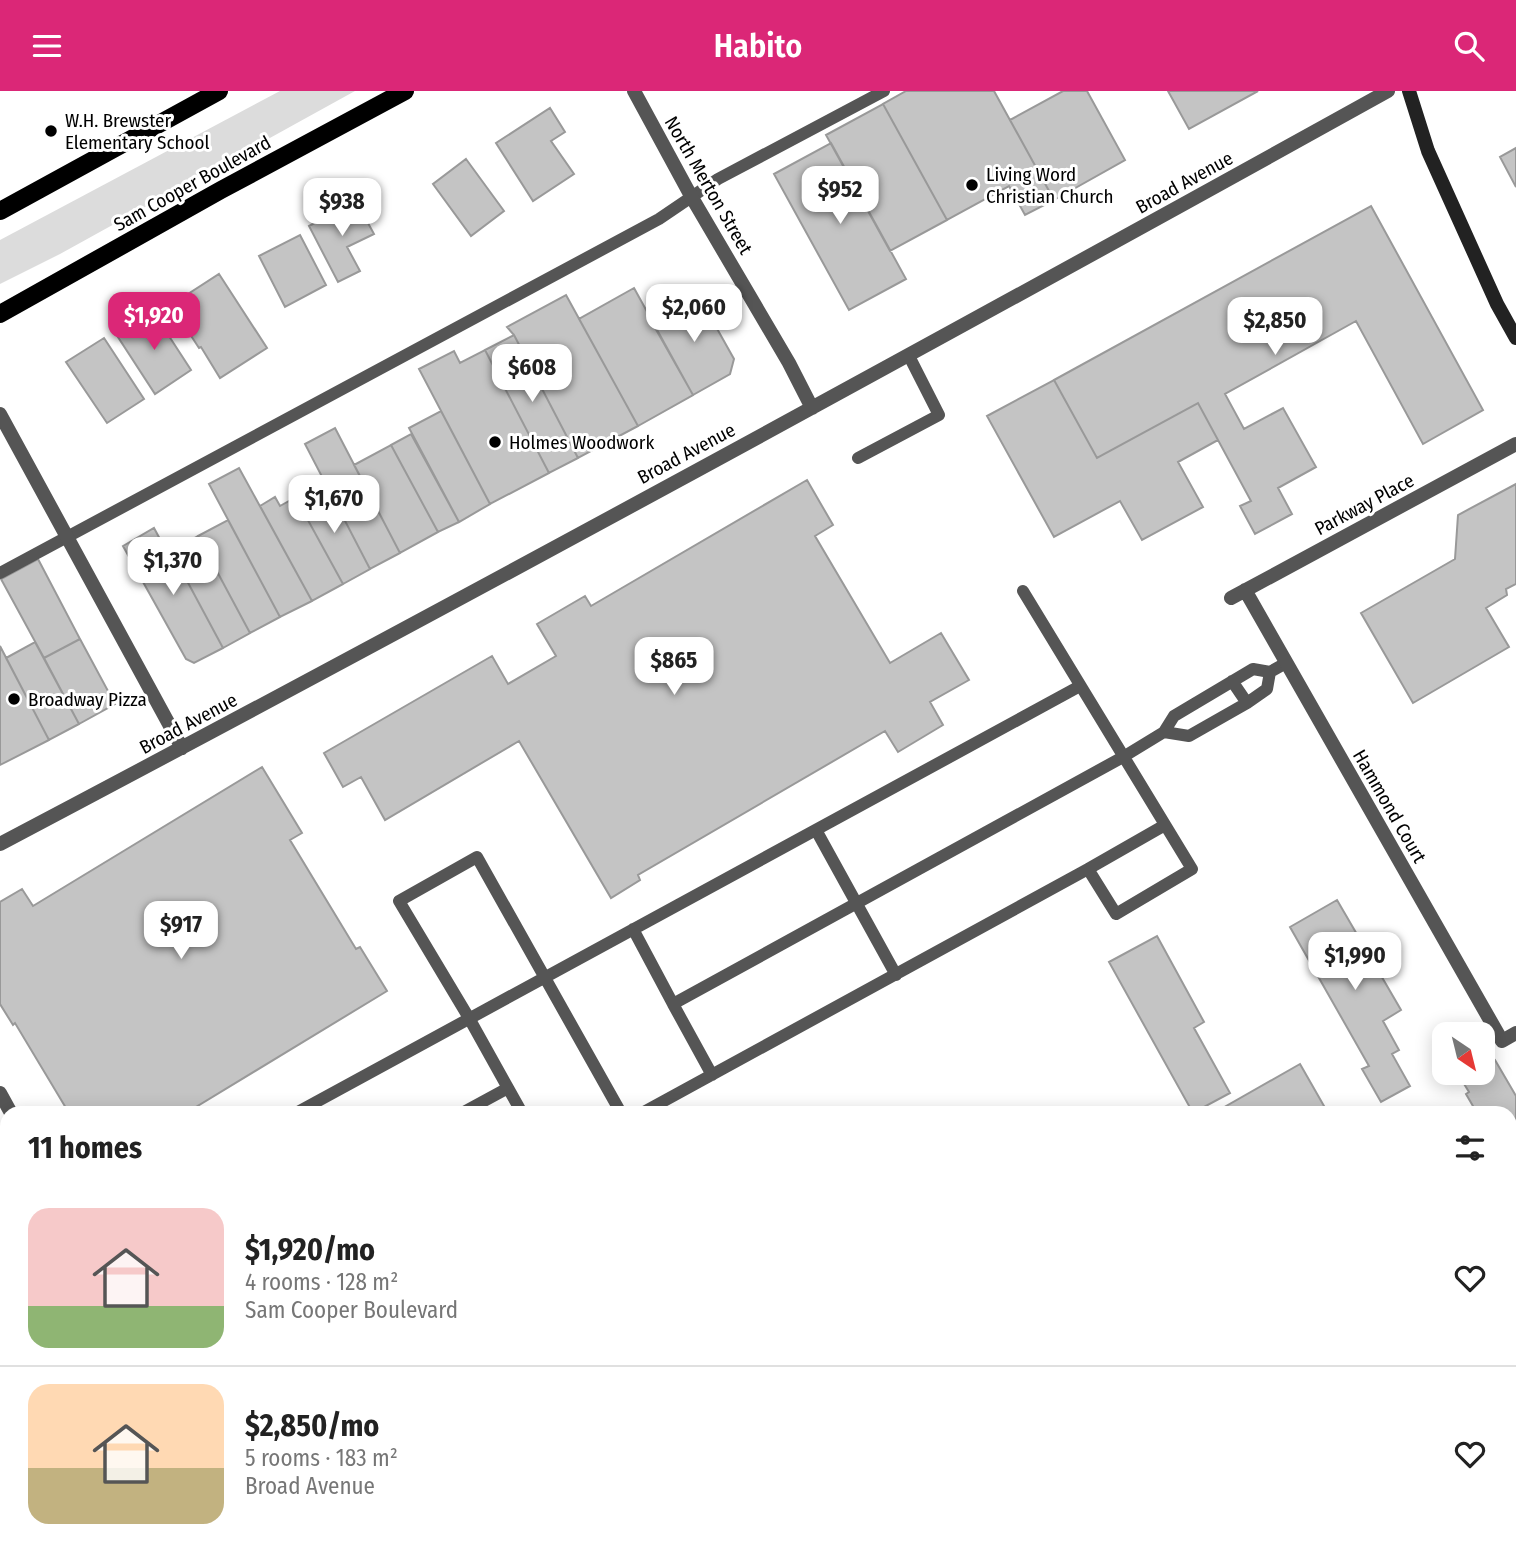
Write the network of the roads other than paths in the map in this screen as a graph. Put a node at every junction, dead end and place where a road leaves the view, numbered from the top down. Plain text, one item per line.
1 (219, 91) edge
2 (405, 91) edge
3 (634, 91) edge
4 (884, 91) edge
5 (1388, 91) edge
6 (1409, 91) edge
7 (691, 195) junction
8 (0, 211) edge
9 (0, 314) edge
10 (1516, 338) edge
11 (909, 356) junction
12 (812, 408) junction
13 (0, 414) edge
14 (1516, 444) edge
15 (858, 458) dead end
16 (67, 537) junction
17 (0, 573) edge
18 (1245, 590) junction
19 (1023, 591) dead end
20 (1231, 598) dead end
21 (1286, 663) junction
22 (1270, 672) junction
23 (1232, 681) junction
24 (1080, 686) junction
25 (1247, 703) junction
26 (1164, 732) junction
27 (182, 748) junction
28 (1123, 757) junction
29 (1165, 825) junction
30 (816, 829) junction
31 (0, 844) edge
32 (1088, 869) junction
33 (856, 903) junction
34 (634, 929) junction
35 (896, 975) junction
36 (544, 977) junction
37 (673, 1004) junction
38 (469, 1019) junction
39 (1516, 1033) edge
40 (712, 1075) junction
41 (508, 1088) junction
42 (309, 1106) edge
43 (475, 1106) edge
44 (518, 1106) edge
45 (617, 1106) edge
46 (655, 1106) edge

1 - 8 main road
2 - 9 main road, Sam Cooper Boulevard
3 - 7 street, North Merton Street
4 - 7 lane
5 - 11 street, Broad Avenue
6 - 10 main road
7 - 12 street, North Merton Street
7 - 16 lane
11 - 12 street, Broad Avenue
11 - 15 lane
12 - 27 street, Broad Avenue
13 - 16 street
14 - 18 street, Parkway Place
16 - 17 lane
16 - 27 street
18 - 20 street, Parkway Place
18 - 21 street, Hammond Court
19 - 24 lane
21 - 22 lane
21 - 39 street, Hammond Court
22 - 23 lane
22 - 25 lane
23 - 25 lane
23 - 26 lane
24 - 28 lane
24 - 30 lane
25 - 26 lane
26 - 28 lane
27 - 31 street, Broad Avenue
28 - 29 lane
28 - 33 lane
29 - 32 lane
29 - 32 lane
30 - 33 lane
30 - 34 lane
32 - 35 lane
33 - 35 lane
33 - 37 lane
34 - 36 lane
34 - 37 lane
35 - 40 lane
36 - 38 lane
36 - 38 lane
36 - 45 lane
37 - 40 lane
38 - 41 lane
38 - 42 lane
40 - 46 lane
41 - 43 lane
41 - 44 lane

